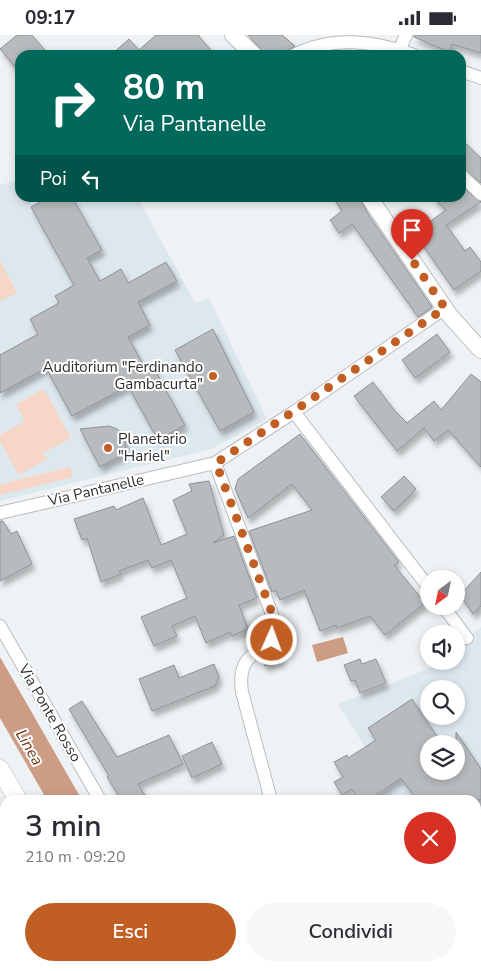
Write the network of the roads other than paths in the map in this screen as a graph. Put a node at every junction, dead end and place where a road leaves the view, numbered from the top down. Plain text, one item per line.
1 (233, 35) edge
2 (406, 35) edge
3 (249, 50) edge
4 (308, 50) edge
5 (391, 50) edge
6 (399, 50) edge
7 (466, 73) edge
8 (481, 78) edge
9 (466, 180) edge
10 (481, 193) edge
11 (372, 202) edge
12 (445, 308) junction
13 (481, 350) edge
14 (294, 411) junction
15 (216, 463) junction
16 (0, 513) edge
17 (420, 576) edge
18 (450, 615) edge
19 (0, 626) edge
20 (468, 638) dead end
21 (0, 769) edge
22 (15, 795) edge
23 (97, 795) edge
24 (271, 795) edge

1 - 3 street
2 - 6 street
4 - 5 street
7 - 8 street
9 - 10 street
11 - 12 street
12 - 13 street
12 - 14 street, Via Pantanelle
14 - 15 street, Via Pantanelle
14 - 17 street
15 - 16 street, Via Pantanelle
15 - 24 street
18 - 20 street
19 - 23 street, Via Ponte Rosso
21 - 22 main road

